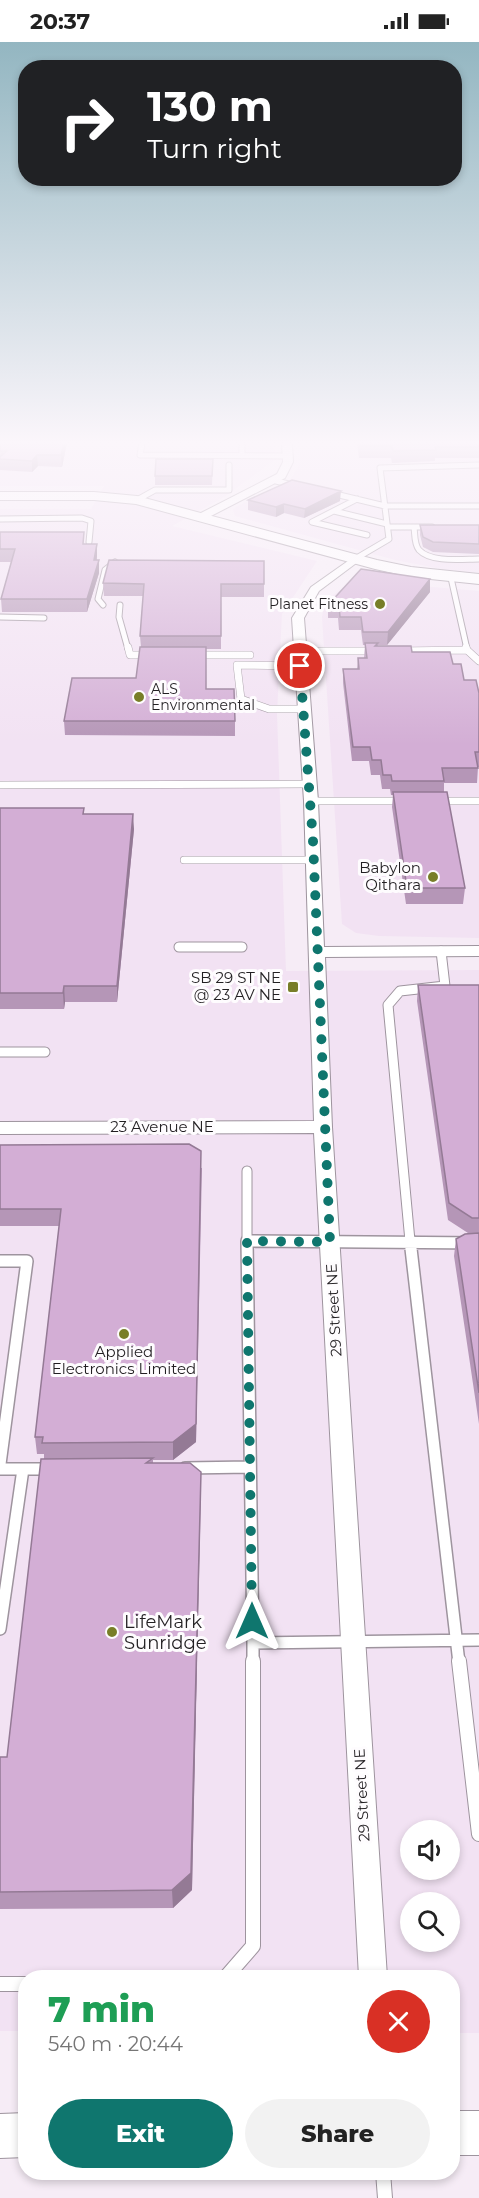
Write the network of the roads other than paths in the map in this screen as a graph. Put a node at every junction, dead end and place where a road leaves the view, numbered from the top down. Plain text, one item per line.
1 (301, 544) edge
2 (381, 544) edge
3 (416, 544) edge
4 (355, 559) junction
5 (479, 559) edge
6 (124, 562) edge
7 (451, 578) junction
8 (479, 579) edge
9 (103, 605) dead end
10 (120, 605) dead end
11 (0, 617) edge
12 (44, 618) edge
13 (467, 650) junction
14 (299, 651) junction
15 (386, 651) edge
16 (397, 651) edge
17 (163, 655) edge
18 (184, 655) edge
19 (250, 655) dead end
20 (479, 661) edge
21 (300, 666) junction
22 (304, 709) junction
23 (310, 784) junction
24 (0, 785) edge
25 (311, 801) junction
26 (414, 801) edge
27 (425, 801) edge
28 (479, 801) edge
29 (184, 860) dead end
30 (314, 860) junction
31 (179, 947) dead end
32 (242, 947) dead end
33 (441, 951) junction
34 (479, 951) edge
35 (318, 952) junction
36 (0, 1052) edge
37 (45, 1052) dead end
38 (323, 1127) junction
39 (0, 1128) edge
40 (247, 1171) dead end
41 (247, 1241) junction
42 (330, 1242) junction
43 (410, 1242) junction
44 (479, 1243) edge
45 (0, 1261) edge
46 (0, 1467) edge
47 (250, 1467) junction
48 (166, 1468) edge
49 (23, 1469) junction
50 (59, 1469) edge
51 (0, 1629) edge
52 (352, 1640) junction
53 (457, 1640) junction
54 (479, 1640) edge
55 (252, 1643) junction
56 (479, 1834) edge
57 (232, 1970) edge
58 (373, 1970) edge
59 (0, 1984) edge
60 (18, 1984) edge
61 (460, 2133) edge
62 (479, 2133) edge
63 (18, 2135) edge
64 (0, 2136) edge
65 (384, 2180) edge
66 (385, 2198) edge

1 - 4 street
2 - 4 lane
3 - 5 lane
4 - 7 street
4 - 14 street, 29 Street NE
6 - 9 lane
7 - 8 street
7 - 13 lane
10 - 17 lane
11 - 12 lane
13 - 16 lane
13 - 20 lane
14 - 15 lane
14 - 21 street, 29 Street NE
18 - 19 lane
21 - 22 street, 29 Street NE
21 - 22 lane
22 - 23 street, 29 Street NE
23 - 24 lane
23 - 25 street, 29 Street NE
25 - 26 lane
25 - 30 street, 29 Street NE
27 - 28 lane
29 - 30 lane
30 - 35 street, 29 Street NE
31 - 32 lane
33 - 34 street
33 - 35 street
33 - 43 lane
35 - 38 street, 29 Street NE
36 - 37 lane
38 - 39 street, 23 Avenue NE
38 - 42 street, 29 Street NE
40 - 41 lane
41 - 42 lane
41 - 47 lane
42 - 43 lane
42 - 52 street, 29 Street NE
43 - 44 lane
43 - 53 lane
45 - 46 lane
46 - 49 lane
47 - 48 lane
47 - 55 lane
49 - 50 lane
49 - 51 lane
52 - 53 lane
52 - 55 lane
52 - 58 street, 29 Street NE
53 - 54 lane
53 - 56 lane
55 - 57 lane
59 - 60 lane
61 - 62 street
63 - 64 street
65 - 66 lane

